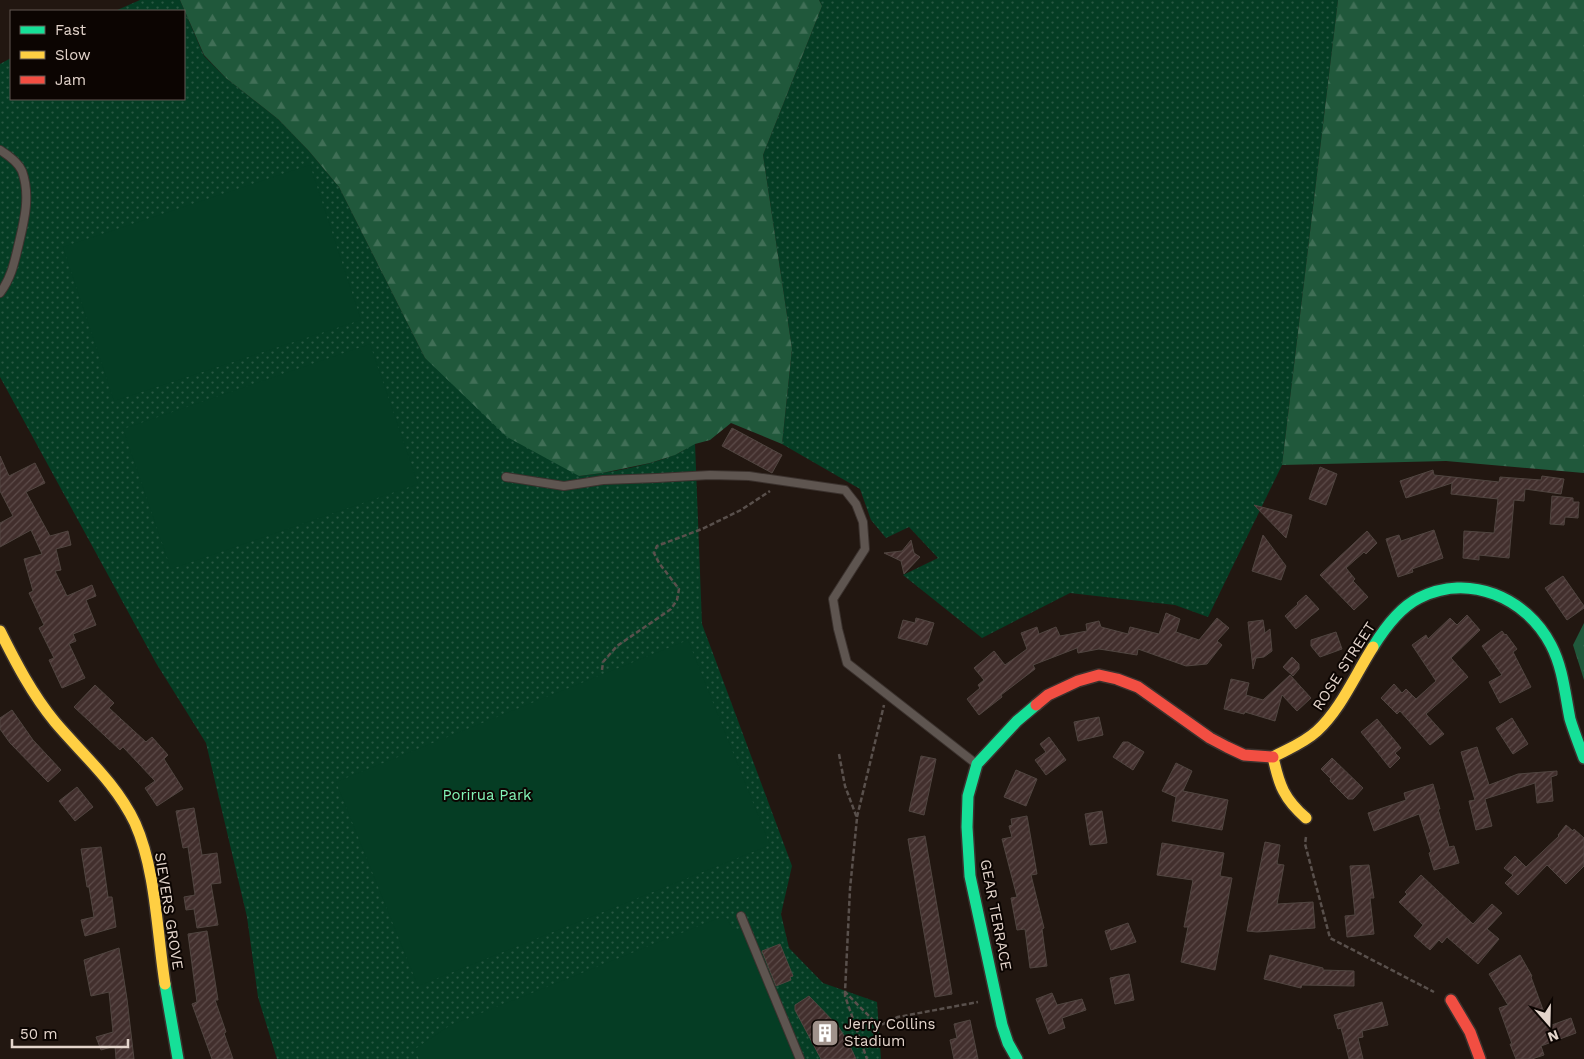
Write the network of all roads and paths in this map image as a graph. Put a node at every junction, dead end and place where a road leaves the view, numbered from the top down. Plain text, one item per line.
1 (0, 150) edge
2 (0, 292) edge
3 (506, 477) dead end
4 (784, 482) junction
5 (0, 631) edge
6 (602, 670) dead end
7 (886, 694) junction
8 (839, 754) dead end
9 (1273, 757) junction
10 (1584, 758) edge
11 (976, 764) junction
12 (857, 818) junction
13 (1306, 818) joint
14 (741, 916) dead end
15 (846, 992) junction
16 (997, 999) junction
17 (1451, 1000) joint
18 (178, 1059) edge
19 (800, 1059) edge
20 (867, 1059) edge
21 (1017, 1059) edge
22 (1480, 1059) edge

1 - 2 lane
3 - 4 lane
4 - 6 path
4 - 7 lane
5 - 18 street, SIEVERS GROVE
7 - 11 lane
7 - 12 path
8 - 12 path
9 - 10 street, ROSE STREET
9 - 11 street, GEAR TERRACE
9 - 13 street
11 - 16 street, GEAR TERRACE
12 - 15 path
13 - 17 path
14 - 19 lane
15 - 16 path
15 - 20 path
16 - 21 street, GEAR TERRACE
17 - 22 street

